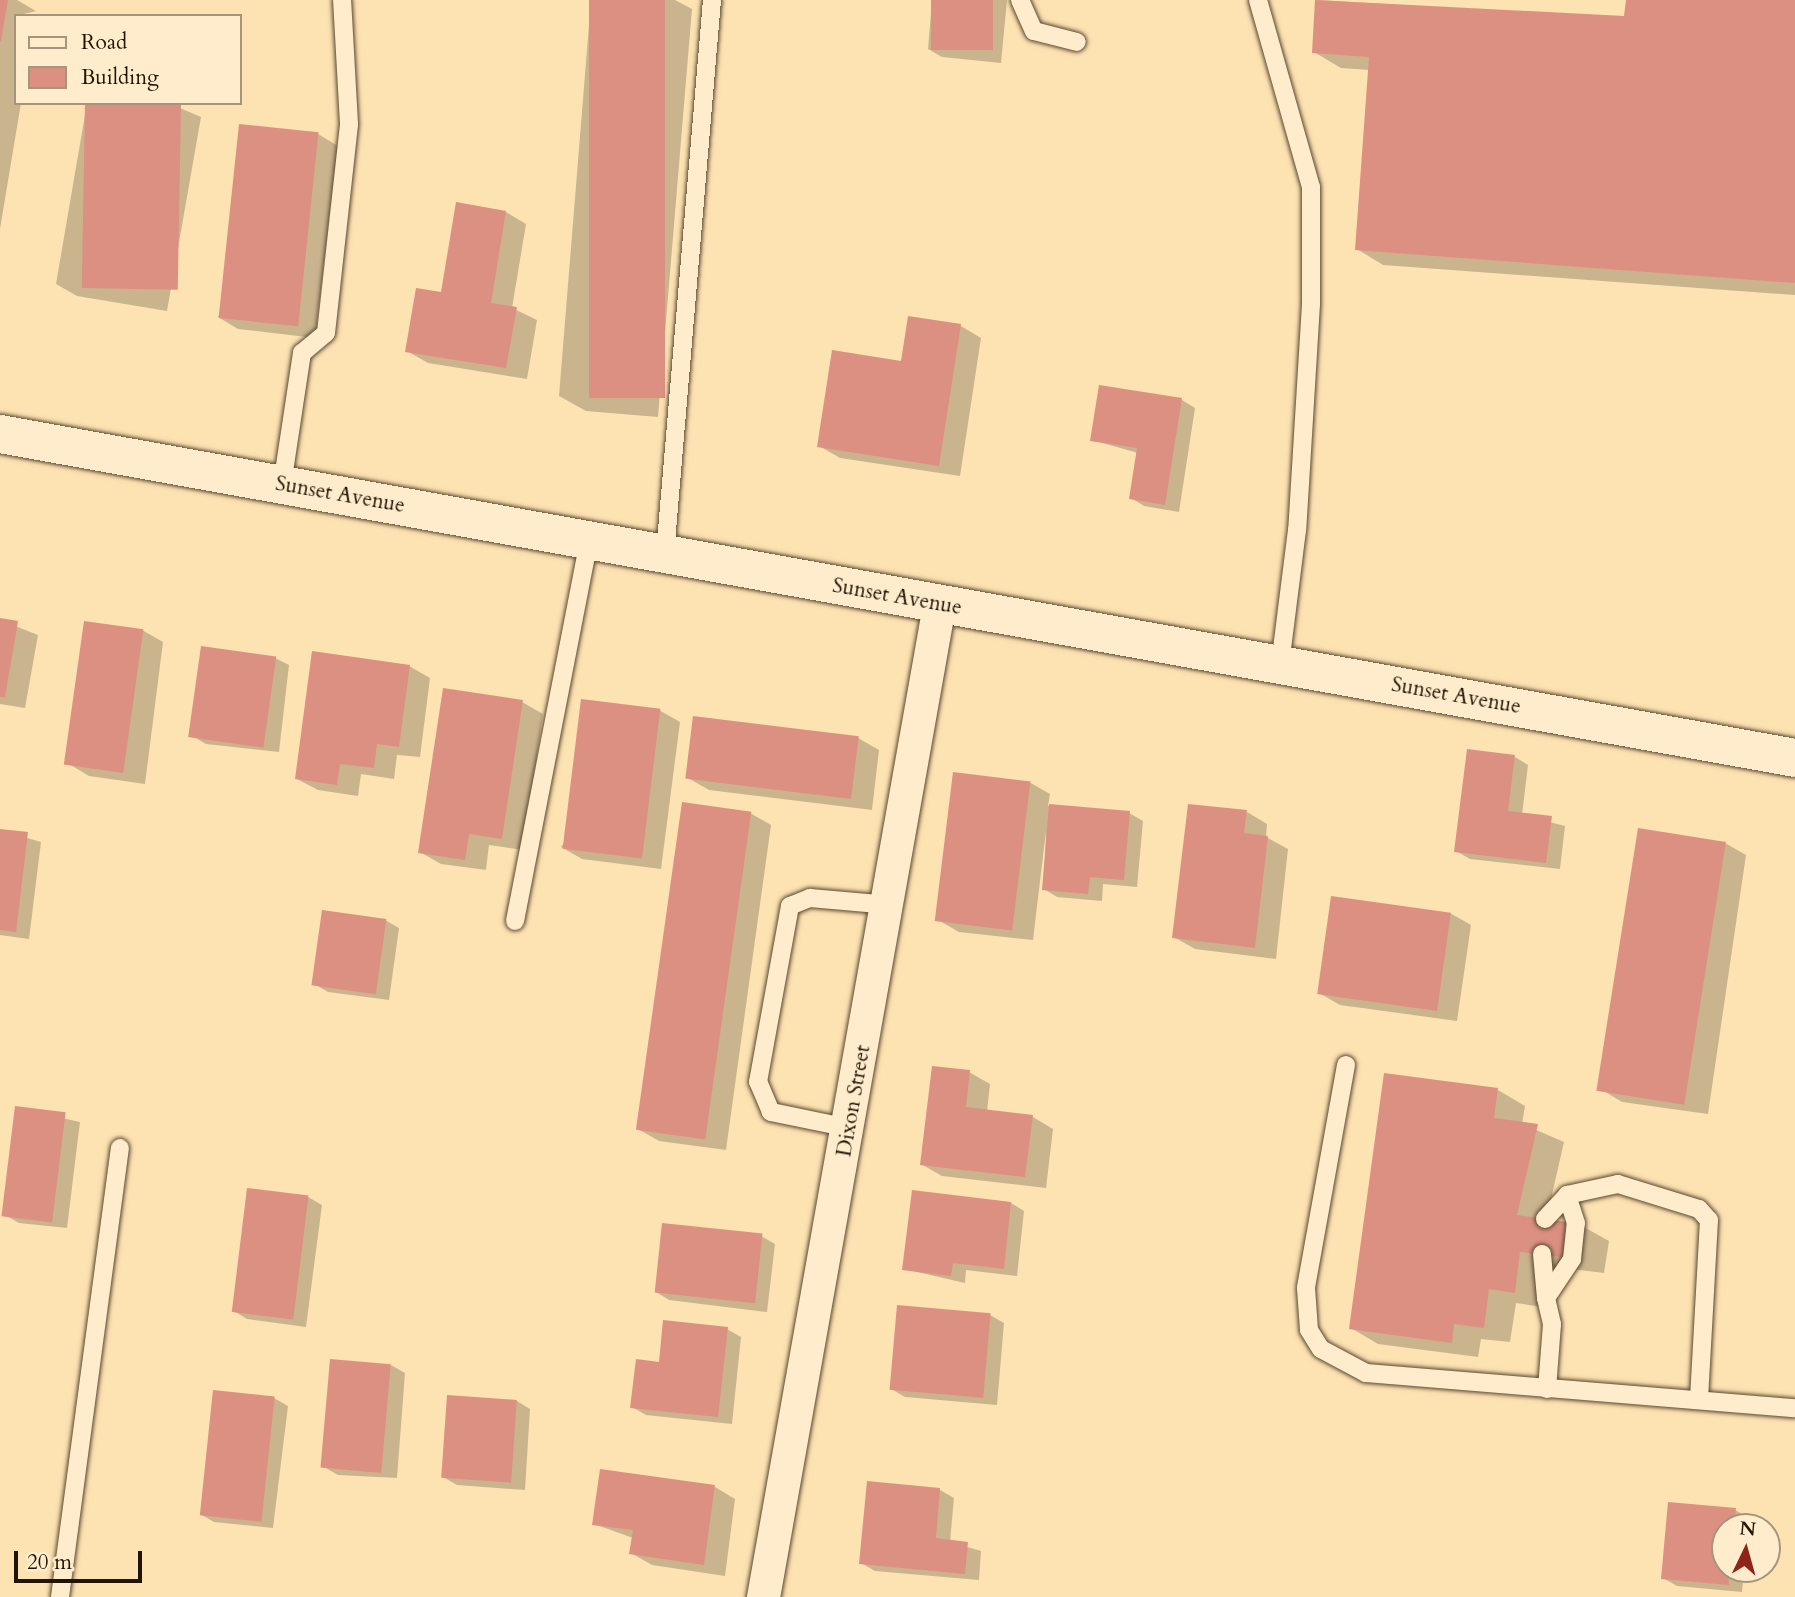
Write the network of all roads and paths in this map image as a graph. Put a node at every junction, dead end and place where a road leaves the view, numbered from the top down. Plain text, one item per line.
1 (342, 0) edge
2 (712, 0) edge
3 (1020, 0) edge
4 (1258, 0) edge
5 (1077, 42) dead end
6 (0, 433) edge
7 (282, 485) junction
8 (589, 541) junction
9 (665, 554) junction
10 (939, 605) junction
11 (1280, 665) junction
12 (1795, 758) edge
13 (890, 905) junction
14 (515, 921) dead end
15 (1346, 1065) dead end
16 (849, 1128) junction
17 (120, 1148) dead end
18 (1567, 1195) junction
19 (1545, 1219) dead end
20 (1542, 1254) dead end
21 (1546, 1298) junction
22 (1547, 1389) junction
23 (1699, 1400) junction
24 (1795, 1408) edge
25 (60, 1597) edge
26 (763, 1597) edge

1 - 7 lane
2 - 9 lane
3 - 5 lane
4 - 11 lane
6 - 7 main road, Sunset Avenue
7 - 8 main road, Sunset Avenue
8 - 9 main road, Sunset Avenue
8 - 14 lane
9 - 10 main road, Sunset Avenue
10 - 11 main road, Sunset Avenue
10 - 13 street, Dixon Street
11 - 12 main road, Sunset Avenue
13 - 16 street, Dixon Street
13 - 16 lane
15 - 22 lane
16 - 26 street, Dixon Street
17 - 25 lane
18 - 19 lane
18 - 21 lane
18 - 23 lane
20 - 21 lane
21 - 22 lane
22 - 23 lane
23 - 24 lane

